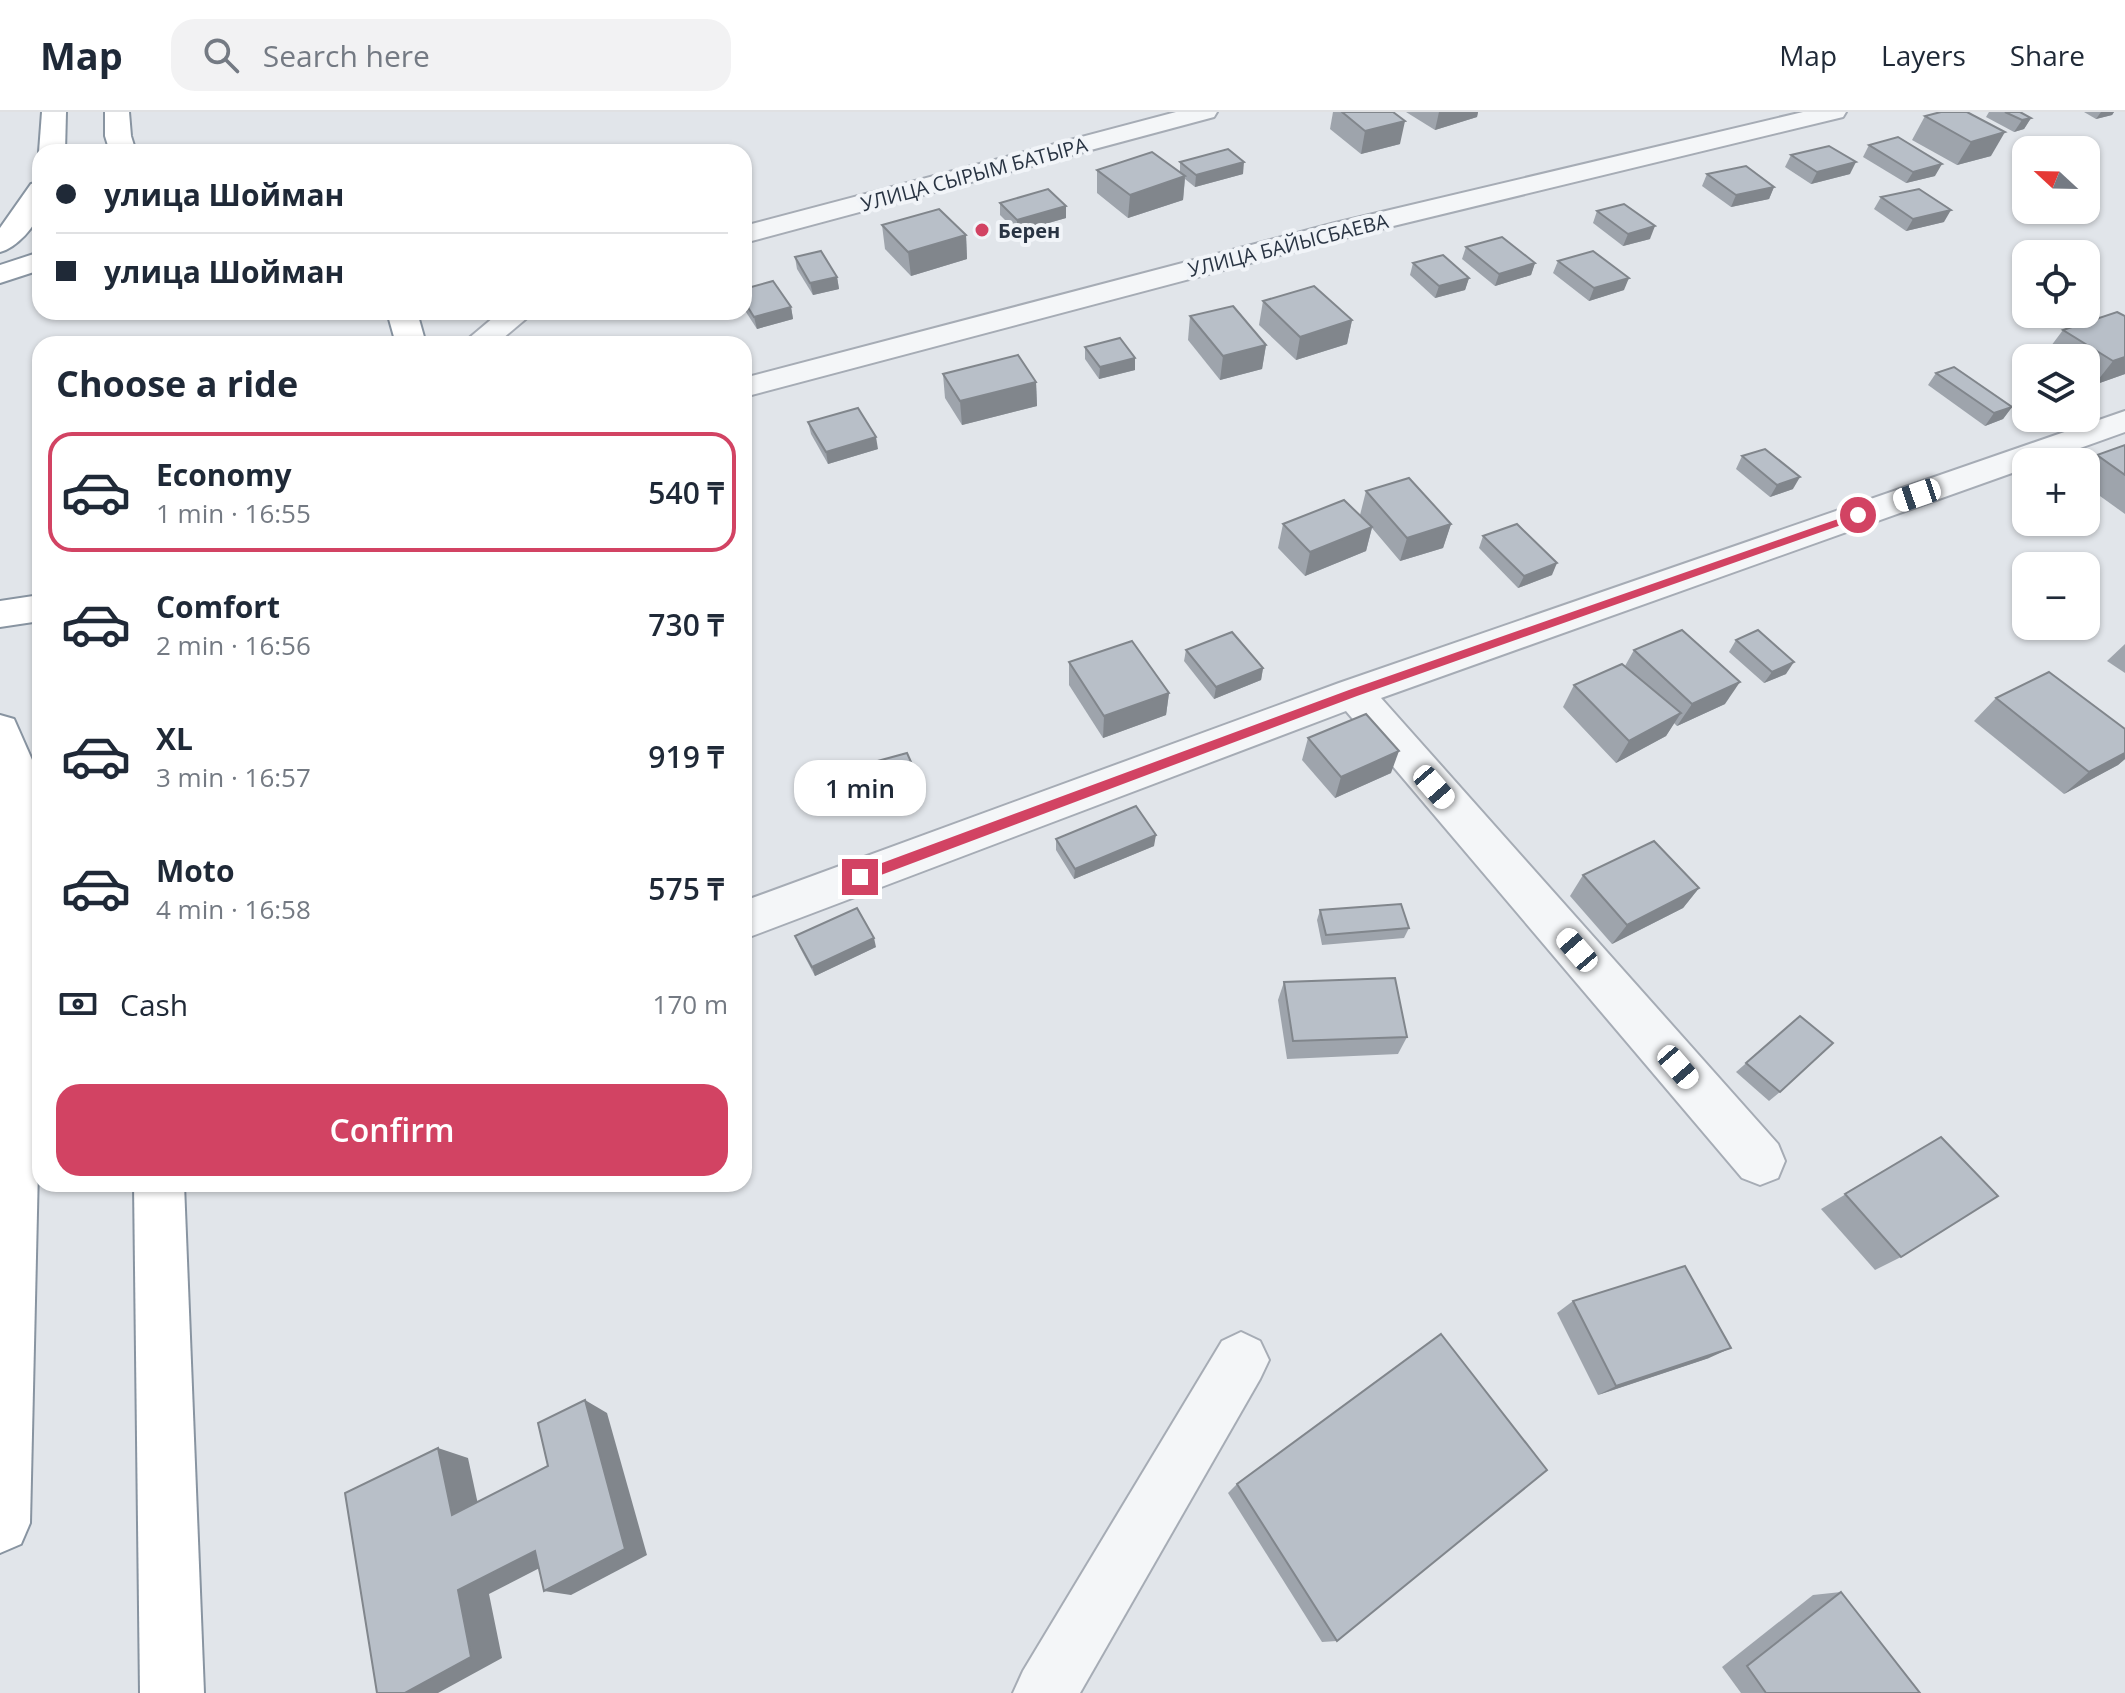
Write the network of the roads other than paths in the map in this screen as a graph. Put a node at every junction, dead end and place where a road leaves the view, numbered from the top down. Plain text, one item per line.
1 (54, 112) edge
2 (117, 112) edge
3 (1205, 112) edge
4 (1834, 112) edge
5 (52, 144) edge
6 (120, 144) edge
7 (32, 202) edge
8 (752, 233) edge
9 (0, 244) edge
10 (32, 264) edge
11 (0, 274) edge
12 (508, 320) edge
13 (488, 336) edge
14 (752, 386) edge
15 (2125, 421) edge
16 (32, 609) edge
17 (0, 614) edge
18 (1353, 693) junction
19 (0, 730) edge
20 (752, 917) edge
21 (1760, 1161) dead end
22 (159, 1192) edge
23 (1241, 1360) dead end
24 (0, 1523) edge
25 (172, 1693) edge
26 (1045, 1693) edge

1 - 5 highway
2 - 6 highway
3 - 8 street, УЛИЦА СЫРЫМ БАТЫРА
4 - 14 street, УЛИЦА БАЙЫСБАЕВА
7 - 9 highway
10 - 11 highway
12 - 13 street
15 - 18 street
16 - 17 highway
18 - 20 street
18 - 21 street
19 - 24 highway
22 - 25 highway
23 - 26 street

